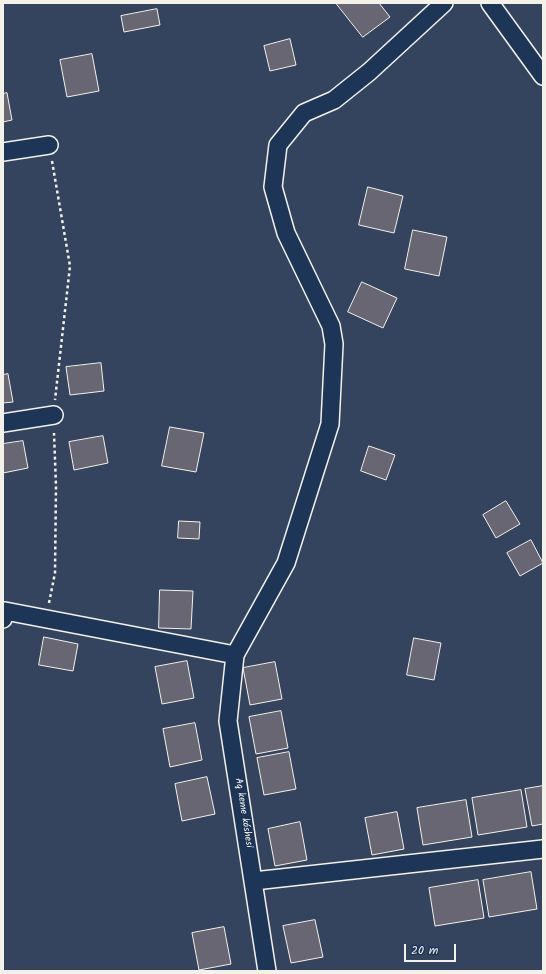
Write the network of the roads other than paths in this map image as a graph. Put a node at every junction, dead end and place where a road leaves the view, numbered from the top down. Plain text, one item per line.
1 (444, 3) edge
2 (490, 3) edge
3 (543, 76) edge
4 (49, 145) road end
5 (3, 152) edge
6 (54, 415) road end
7 (3, 423) edge
8 (3, 619) edge
9 (235, 655) junction
10 (543, 849) edge
11 (254, 881) junction
12 (267, 971) edge

1 - 9 street
2 - 3 street
4 - 5 street
6 - 7 street
8 - 9 street
9 - 11 street, Aq keme kóshesi
10 - 11 street
11 - 12 street, Aq keme kóshesi

